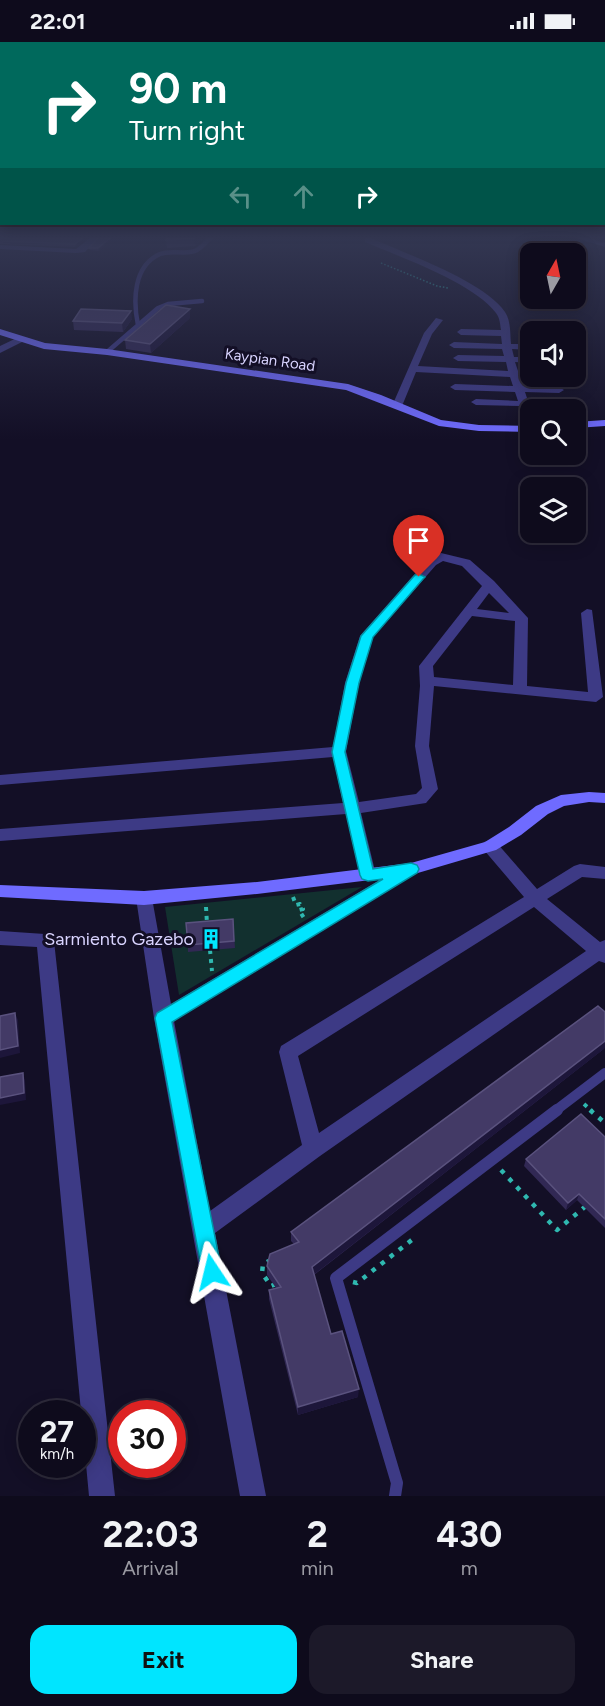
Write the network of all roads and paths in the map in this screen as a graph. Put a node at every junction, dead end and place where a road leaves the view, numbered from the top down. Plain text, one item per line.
1 (135, 305) edge
2 (166, 305) edge
3 (491, 305) edge
4 (439, 320) dead end
5 (138, 325) junction
6 (0, 332) edge
7 (461, 332) dead end
8 (506, 333) junction
9 (21, 339) junction
10 (454, 345) dead end
11 (507, 346) junction
12 (520, 347) edge
13 (0, 350) edge
14 (107, 352) junction
15 (458, 358) dead end
16 (511, 360) junction
17 (520, 360) edge
18 (413, 369) junction
19 (516, 375) junction
20 (520, 375) edge
21 (455, 387) dead end
22 (519, 390) junction
23 (559, 390) dead end
24 (522, 399) edge
25 (476, 402) dead end
26 (520, 404) edge
27 (397, 406) junction
28 (605, 423) edge
29 (586, 424) edge
30 (520, 429) edge
31 (490, 584) junction
32 (469, 612) junction
33 (587, 613) dead end
34 (522, 618) junction
35 (429, 681) junction
36 (520, 690) junction
37 (339, 752) junction
38 (0, 780) edge
39 (605, 798) edge
40 (354, 808) junction
41 (0, 835) edge
42 (490, 846) junction
43 (411, 869) junction
44 (605, 873) edge
45 (368, 875) junction
46 (0, 891) edge
47 (534, 897) junction
48 (144, 898) junction
49 (206, 907) dead end
50 (207, 929) edge
51 (0, 938) edge
52 (603, 951) edge
53 (163, 1018) junction
54 (605, 1073) edge
55 (575, 1096) junction
56 (605, 1123) edge
57 (312, 1149) junction
58 (492, 1160) junction
59 (589, 1203) edge
60 (204, 1228) junction
61 (273, 1260) edge
62 (280, 1283) edge
63 (102, 1496) edge
64 (253, 1496) edge
65 (395, 1496) edge

1 - 5 lane
2 - 5 lane
3 - 8 street
4 - 18 street
5 - 14 lane
6 - 9 main road, Kaypian Road
7 - 8 street
8 - 11 street
9 - 13 street
9 - 14 main road, Kaypian Road
10 - 11 street
11 - 12 street
11 - 16 street
14 - 27 main road, Kaypian Road
15 - 16 street
16 - 17 street
16 - 19 street
18 - 19 street
18 - 27 street
19 - 20 street
19 - 22 street
21 - 22 street
22 - 23 street
22 - 24 street
25 - 26 street
27 - 30 main road, Kaypian Road
28 - 29 main road
31 - 32 street
31 - 34 street
31 - 37 street
32 - 34 street
32 - 35 street
33 - 36 street
34 - 36 street
35 - 36 street
35 - 40 street
37 - 38 street
37 - 40 street
39 - 42 main road
40 - 41 street
40 - 45 street
42 - 43 main road
42 - 47 street
43 - 45 main road
43 - 53 street
44 - 47 street
45 - 48 main road
46 - 48 main road
47 - 52 street
47 - 57 street
48 - 53 street
49 - 50 path
51 - 63 street
52 - 57 street
53 - 60 street
54 - 55 lane
55 - 56 path
55 - 58 lane
57 - 60 street
58 - 59 path
58 - 65 lane
60 - 64 street
61 - 62 path

